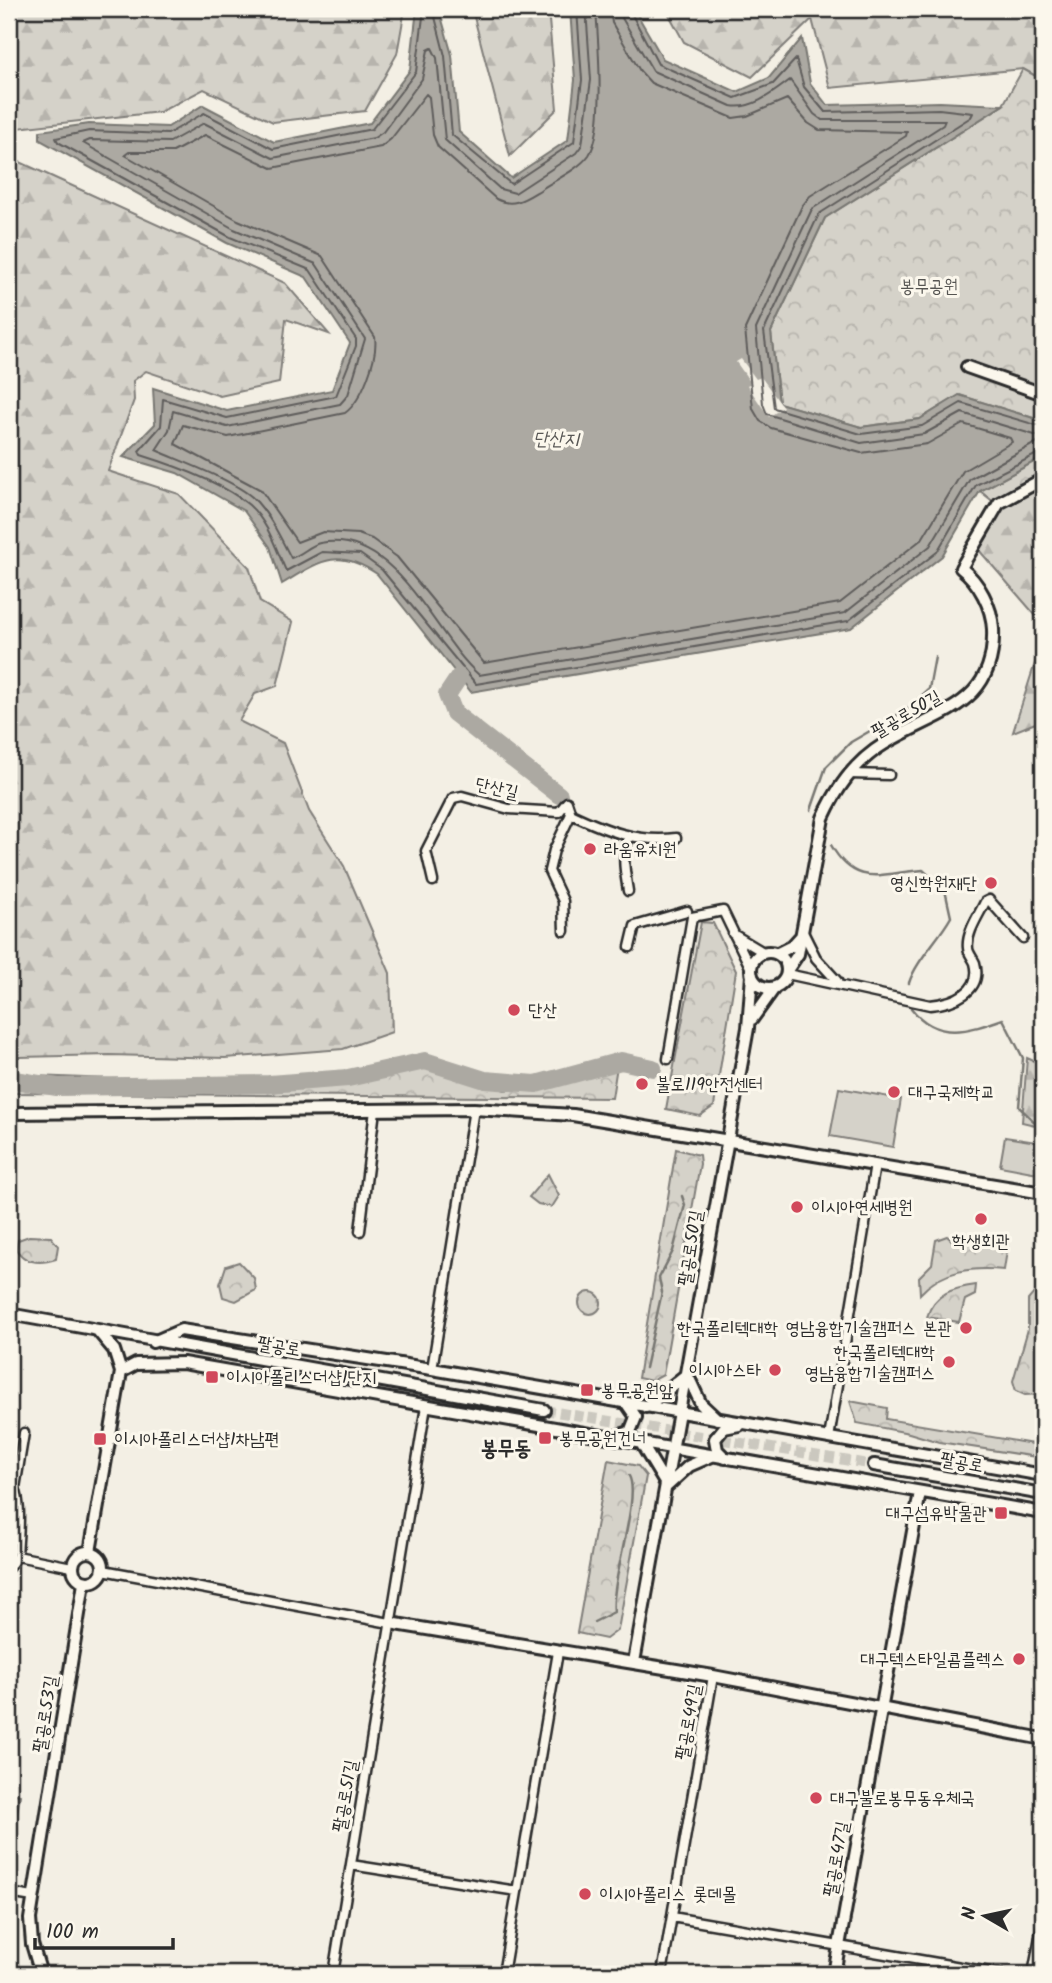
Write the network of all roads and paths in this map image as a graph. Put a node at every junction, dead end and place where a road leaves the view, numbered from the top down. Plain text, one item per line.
1 (967, 367) dead end
2 (1043, 394) edge
3 (1043, 479) edge
4 (849, 774) junction
5 (890, 775) dead end
6 (571, 814) junction
7 (629, 837) junction
8 (676, 838) dead end
9 (433, 881) dead end
10 (628, 891) dead end
11 (687, 911) dead end
12 (564, 931) dead end
13 (802, 933) junction
14 (733, 934) junction
15 (1023, 938) dead end
16 (630, 947) dead end
17 (763, 952) junction
18 (778, 953) junction
19 (787, 971) junction
20 (752, 972) junction
21 (839, 983) junction
22 (776, 986) junction
23 (748, 1028) junction
24 (668, 1059) dead end
25 (474, 1109) junction
26 (374, 1110) junction
27 (9, 1113) edge
28 (726, 1138) junction
29 (874, 1165) junction
30 (1043, 1193) edge
31 (360, 1231) dead end
32 (9, 1314) edge
33 (98, 1331) junction
34 (153, 1342) junction
35 (183, 1363) junction
36 (432, 1369) junction
37 (121, 1372) junction
38 (687, 1374) junction
39 (627, 1404) junction
40 (426, 1406) junction
41 (646, 1408) junction
42 (544, 1410) tunnel mouth
43 (680, 1413) junction
44 (717, 1419) junction
45 (745, 1424) junction
46 (24, 1433) dead end
47 (612, 1438) junction
48 (829, 1438) junction
49 (641, 1443) junction
50 (673, 1449) junction
51 (712, 1456) junction
52 (725, 1458) junction
53 (874, 1465) tunnel mouth
54 (1043, 1475) edge
55 (9, 1476) edge
56 (667, 1486) junction
57 (15, 1491) junction
58 (920, 1492) junction
59 (1043, 1494) edge
60 (1043, 1513) edge
61 (90, 1552) junction
62 (17, 1556) junction
63 (9, 1567) edge
64 (72, 1567) junction
65 (103, 1570) junction
66 (84, 1583) junction
67 (390, 1623) junction
68 (558, 1651) junction
69 (634, 1662) junction
70 (713, 1676) junction
71 (879, 1709) junction
72 (1043, 1739) edge
73 (351, 1864) junction
74 (517, 1891) junction
75 (9, 1893) edge
76 (33, 1897) junction
77 (672, 1917) junction
78 (1043, 1921) edge
79 (839, 1948) junction
80 (41, 1974) edge
81 (333, 1974) edge
82 (503, 1974) edge
83 (662, 1974) edge
84 (834, 1974) edge
85 (1002, 1974) edge
86 (1034, 1974) edge

1 - 2 main road
3 - 4 main road, 팔공로50길
4 - 5 street
4 - 13 main road, 팔공로50길
6 - 7 street, 단산길
6 - 9 street, 단산길
6 - 12 street
7 - 8 street, 단산길
7 - 10 street
11 - 16 street
13 - 18 main road
13 - 19 main road, 팔공로50길
13 - 21 street
14 - 17 street
14 - 20 street
14 - 24 street
15 - 21 street
17 - 18 main road
17 - 20 main road
18 - 19 main road
19 - 21 street
19 - 22 main road
20 - 22 main road
20 - 23 main road
22 - 23 main road
23 - 28 main road, 팔공로50길
25 - 26 main road
25 - 28 main road
25 - 36 street
26 - 27 main road
26 - 31 street
28 - 29 main road
28 - 38 main road, 팔공로50길
29 - 30 main road
29 - 48 street
32 - 33 main road, 팔공로
33 - 34 main road, 팔공로
33 - 37 main road
34 - 35 main road
34 - 36 main road
34 - 42 main road, 팔공로
35 - 37 main road
35 - 40 main road
36 - 39 main road
37 - 61 main road
38 - 41 main road
38 - 43 main road, 팔공로50길
38 - 44 main road
39 - 41 main road
39 - 47 main road
40 - 47 main road
40 - 67 street, 팔공로51길
41 - 43 main road
43 - 44 main road
43 - 50 main road, 팔공로50길
44 - 45 main road
45 - 48 main road
45 - 52 main road
46 - 57 street
47 - 49 main road
48 - 54 main road
49 - 50 main road
49 - 56 main road
50 - 51 main road
50 - 56 main road
51 - 52 main road
51 - 56 main road
52 - 58 main road
53 - 59 main road, 팔공로
55 - 57 street
56 - 69 main road
57 - 62 street
58 - 60 main road
58 - 71 main road, 팔공로47길
61 - 64 main road
61 - 65 main road
62 - 63 street
62 - 64 street
64 - 66 main road
65 - 66 main road
65 - 67 street
66 - 76 main road, 팔공로53길
67 - 68 main road
67 - 73 street, 팔공로51길
68 - 69 main road
68 - 74 street
69 - 70 main road, 팔공로49길
70 - 71 main road
70 - 77 street, 팔공로49길
71 - 72 main road
71 - 79 main road, 팔공로47길
73 - 74 street
73 - 81 street, 팔공로51길
74 - 82 street
75 - 76 street
76 - 80 main road, 팔공로53길
77 - 79 street
77 - 83 street, 팔공로49길
78 - 86 street
79 - 84 main road, 팔공로47길
79 - 85 street

